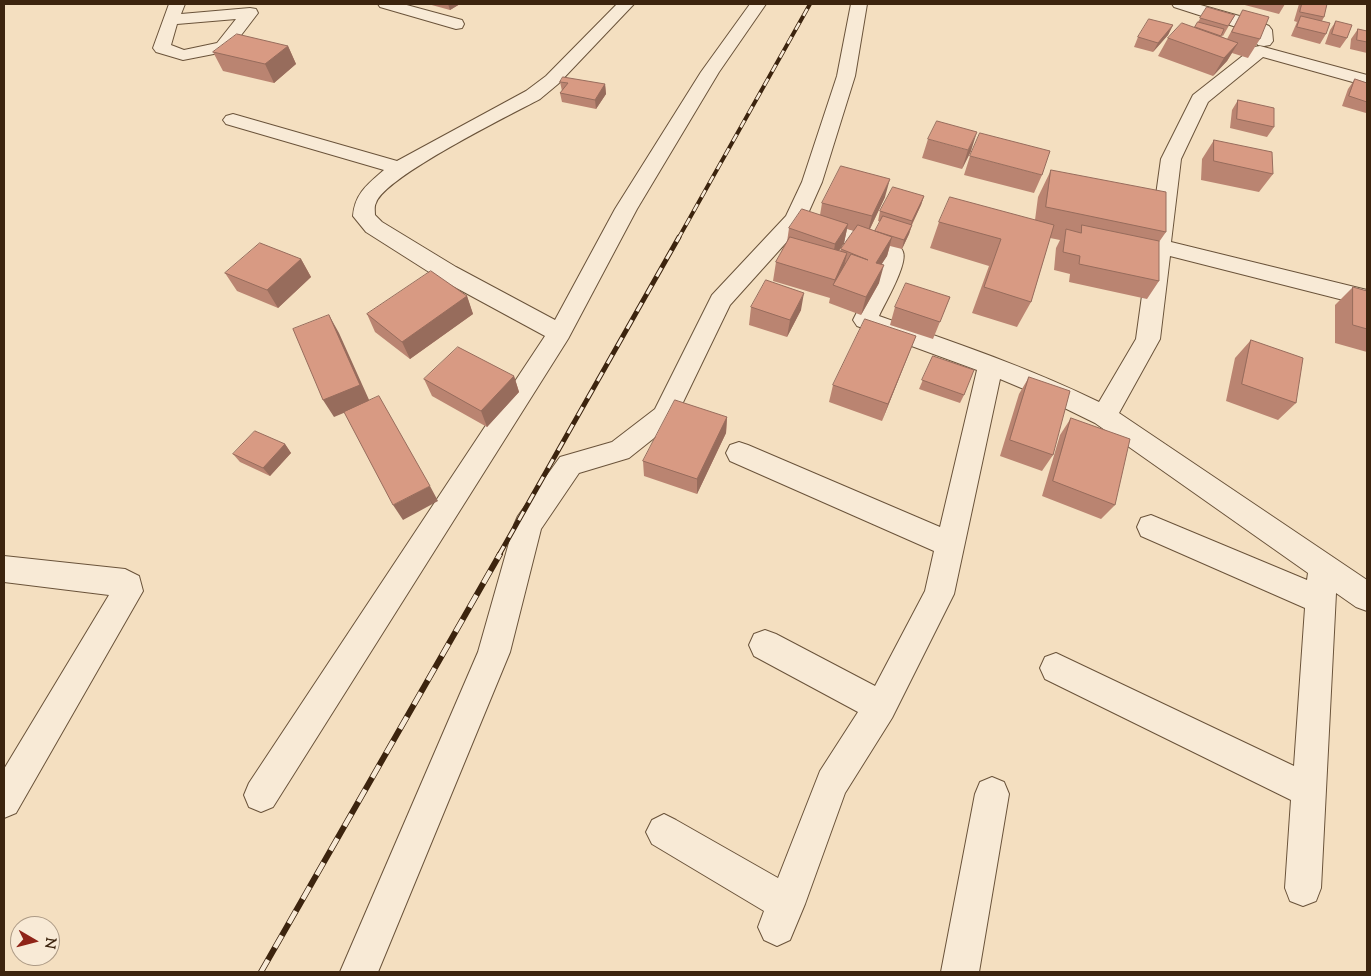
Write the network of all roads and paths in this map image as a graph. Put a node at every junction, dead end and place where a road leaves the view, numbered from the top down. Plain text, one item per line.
1 (177, 4) edge
2 (626, 4) edge
3 (758, 4) edge
4 (859, 4) edge
5 (1180, 4) edge
6 (395, 5) edge
7 (253, 8) edge
8 (170, 20) junction
9 (456, 24) dead end
10 (1260, 51) junction
11 (1367, 81) edge
12 (233, 120) dead end
13 (399, 168) junction
14 (795, 219) junction
15 (1159, 246) junction
16 (1367, 298) edge
17 (560, 333) junction
18 (991, 365) junction
19 (1104, 416) junction
20 (739, 453) dead end
21 (1151, 527) dead end
22 (951, 545) junction
23 (1322, 567) junction
24 (4, 569) edge
25 (1367, 597) edge
26 (1319, 599) junction
27 (765, 645) dead end
28 (1056, 668) dead end
29 (881, 707) junction
30 (1307, 790) junction
31 (992, 794) dead end
32 (261, 795) dead end
33 (4, 801) edge
34 (664, 832) dead end
35 (1302, 888) dead end
36 (359, 972) edge
37 (960, 972) edge

1 - 8 street
2 - 13 street
3 - 17 street
4 - 14 street
5 - 10 street
6 - 9 street
7 - 8 street
7 - 8 street
10 - 11 street
10 - 15 street
12 - 13 street
13 - 17 street
14 - 18 street
14 - 36 street
15 - 16 street
15 - 19 street
17 - 32 street
18 - 19 street
18 - 22 street
19 - 23 street
20 - 22 street
21 - 26 street
22 - 29 street
23 - 25 street
23 - 26 street
24 - 33 street
26 - 30 street
27 - 29 street
28 - 30 street
29 - 34 street
30 - 35 street
31 - 37 street

